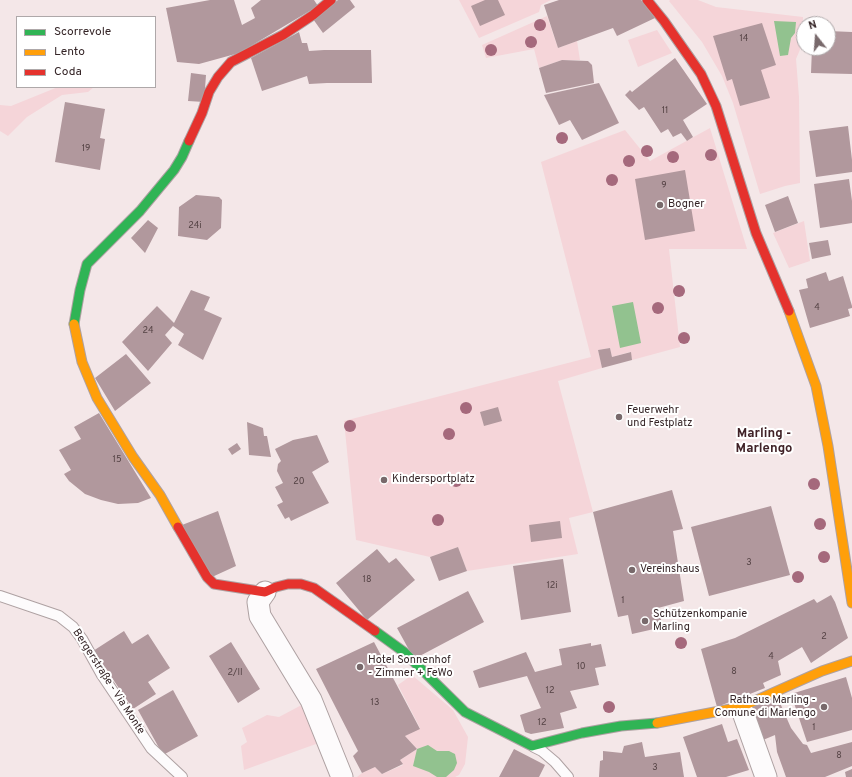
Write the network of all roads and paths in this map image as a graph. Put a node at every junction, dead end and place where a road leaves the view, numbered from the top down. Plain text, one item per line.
1 (331, 0) edge
2 (647, 0) edge
3 (265, 592) junction
4 (0, 596) edge
5 (852, 602) edge
6 (852, 661) edge
7 (741, 708) junction
8 (532, 746) junction
9 (182, 777) edge
10 (342, 777) edge
11 (568, 777) edge
12 (766, 777) edge

1 - 3 street
2 - 5 street
3 - 8 street
3 - 10 street
4 - 9 lane, Bergerstraße - Via Monte
6 - 7 street
7 - 8 street
7 - 12 street
8 - 11 lane

